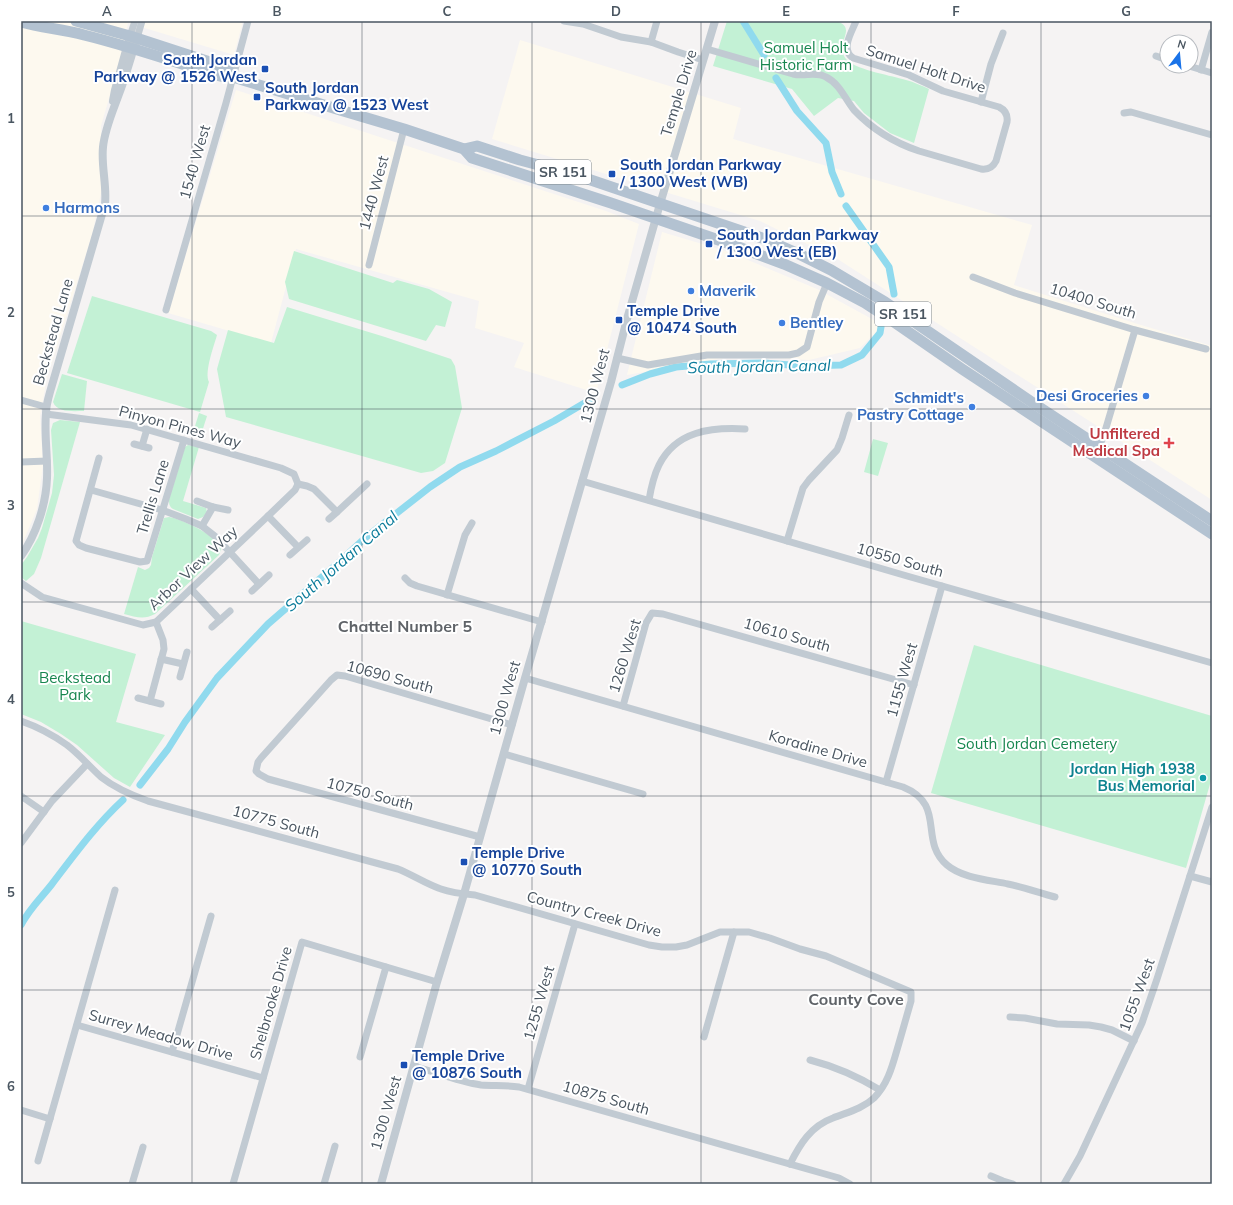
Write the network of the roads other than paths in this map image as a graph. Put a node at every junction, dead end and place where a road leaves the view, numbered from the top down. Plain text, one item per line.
1 (76, 21) edge
2 (135, 21) edge
3 (142, 21) edge
4 (248, 21) edge
5 (564, 21) edge
6 (657, 21) edge
7 (715, 21) edge
8 (856, 21) edge
9 (21, 22) edge
10 (590, 23) edge
11 (1212, 32) edge
12 (1003, 33) dead end
13 (651, 42) junction
14 (132, 43) junction
15 (707, 49) junction
16 (1156, 56) dead end
17 (1159, 57) edge
18 (703, 60) junction
19 (1201, 70) joint
20 (1212, 73) edge
21 (233, 77) junction
22 (981, 102) junction
23 (1124, 113) dead end
24 (404, 129) junction
25 (1212, 135) edge
26 (464, 149) junction
27 (660, 204) junction
28 (656, 218) junction
29 (369, 265) dead end
30 (973, 277) dead end
31 (827, 283) junction
32 (166, 310) dead end
33 (1135, 330) junction
34 (1206, 350) dead end
35 (617, 358) junction
36 (21, 400) edge
37 (46, 411) junction
38 (849, 415) dead end
39 (147, 429) junction
40 (745, 429) dead end
41 (184, 440) junction
42 (142, 446) dead end
43 (1099, 446) junction
44 (99, 458) dead end
45 (47, 461) junction
46 (21, 462) edge
47 (582, 481) junction
48 (298, 484) junction
49 (367, 484) dead end
50 (1159, 486) junction
51 (91, 490) junction
52 (1153, 496) junction
53 (649, 500) junction
54 (197, 501) dead end
55 (212, 507) junction
56 (162, 510) junction
57 (228, 510) dead end
58 (337, 512) junction
59 (268, 516) junction
60 (329, 519) dead end
61 (1212, 521) edge
62 (472, 523) dead end
63 (202, 526) junction
64 (1212, 534) edge
65 (306, 540) dead end
66 (787, 541) junction
67 (298, 547) junction
68 (230, 553) junction
69 (290, 555) dead end
70 (21, 556) edge
71 (269, 575) dead end
72 (404, 578) dead end
73 (21, 583) edge
74 (259, 584) junction
75 (942, 586) junction
76 (191, 589) junction
77 (252, 591) dead end
78 (447, 595) junction
79 (230, 611) dead end
80 (652, 613) joint
81 (220, 620) junction
82 (156, 622) junction
83 (542, 622) junction
84 (212, 627) dead end
85 (186, 652) dead end
86 (161, 658) junction
87 (1212, 663) edge
88 (183, 664) junction
89 (180, 677) dead end
90 (525, 678) junction
91 (914, 685) junction
92 (138, 698) dead end
93 (150, 701) junction
94 (161, 704) dead end
95 (623, 706) junction
96 (21, 721) edge
97 (512, 725) junction
98 (504, 754) junction
99 (87, 764) junction
100 (256, 771) joint
101 (886, 782) junction
102 (643, 794) dead end
103 (21, 796) edge
104 (1212, 806) edge
105 (44, 812) junction
106 (480, 837) junction
107 (21, 842) edge
108 (1190, 876) junction
109 (1212, 882) edge
110 (115, 890) dead end
111 (464, 894) junction
112 (1055, 897) dead end
113 (211, 916) dead end
114 (575, 924) junction
115 (734, 932) junction
116 (386, 967) junction
117 (437, 982) junction
118 (1010, 1018) dead end
119 (77, 1024) junction
120 (704, 1037) dead end
121 (1134, 1041) junction
122 (172, 1052) junction
123 (360, 1057) dead end
124 (810, 1060) dead end
125 (414, 1066) junction
126 (263, 1078) junction
127 (528, 1089) junction
128 (880, 1090) junction
129 (21, 1110) edge
130 (50, 1119) junction
131 (335, 1146) dead end
132 (143, 1147) dead end
133 (38, 1161) dead end
134 (790, 1164) junction
135 (991, 1176) dead end
136 (132, 1184) edge
137 (233, 1184) edge
138 (324, 1184) edge
139 (381, 1184) edge
140 (850, 1184) edge
141 (1014, 1184) edge
142 (1064, 1184) edge

1 - 14 main road, SR 151
2 - 14 street, Beckstead Lane
3 - 14 street, Beckstead Lane
4 - 21 street, 1540 West
5 - 10 street
6 - 13 street
7 - 15 street, Temple Drive
8 - 22 street, Samuel Holt Drive
9 - 14 main road, SR 151
10 - 13 street
11 - 19 street
12 - 22 street
13 - 18 street
14 - 21 main road, SR 151
14 - 21 main road, SR 151
14 - 37 street, Beckstead Lane
15 - 18 street, Temple Drive
15 - 22 street, Samuel Holt Drive
16 - 17 street
18 - 27 street, Temple Drive
19 - 20 street
21 - 24 main road, SR 151
21 - 32 street, 1540 West
23 - 25 street
24 - 26 main road, SR 151
24 - 29 street, 1440 West
26 - 27 main road, SR 151
26 - 28 main road, SR 151
27 - 28 street, Temple Drive
27 - 43 main road, SR 151
28 - 31 main road, SR 151
28 - 35 street, 1300 West
30 - 33 street, 10400 South
31 - 35 street
31 - 52 main road, SR 151
33 - 34 street, 10400 South
33 - 43 street
35 - 47 street, 1300 West
36 - 37 street, Pinyon Pines Way
37 - 39 street, Pinyon Pines Way
37 - 45 street, Beckstead Lane
38 - 66 street
39 - 41 street, Pinyon Pines Way
39 - 42 street
40 - 53 street
41 - 48 street, Pinyon Pines Way
41 - 56 street, Trellis Lane
43 - 50 main road, SR 151
44 - 51 street
45 - 46 street
45 - 70 street, Beckstead Lane
47 - 53 street, 10550 South
47 - 83 street, 1300 West
48 - 58 street
48 - 59 street, Arbor View Way
49 - 58 street
50 - 52 main road
50 - 61 main road, SR 151
51 - 56 street
51 - 56 street, Trellis Lane
52 - 64 main road, SR 151
53 - 66 street, 10550 South
54 - 55 street
55 - 57 street
55 - 63 street
56 - 63 street
58 - 60 street
59 - 67 street
59 - 68 street, Arbor View Way
62 - 78 street
63 - 68 street
65 - 67 street
66 - 75 street, 10550 South
67 - 69 street
68 - 74 street
68 - 76 street, Arbor View Way
71 - 74 street
72 - 78 street
73 - 82 street, Arbor View Way
74 - 77 street
75 - 87 street, 10550 South
75 - 91 street, 1155 West
76 - 81 street
76 - 82 street, Arbor View Way
78 - 83 street
79 - 81 street
80 - 91 street, 10610 South
80 - 95 street, 1260 West
81 - 84 street
82 - 86 street
83 - 90 street, 1300 West
85 - 88 street
86 - 88 street
86 - 93 street
88 - 89 street
90 - 95 street, Koradine Drive
90 - 97 street, 1300 West
91 - 101 street, 1155 West
92 - 93 street
93 - 94 street
95 - 101 street, Koradine Drive
96 - 99 street, 10775 South
97 - 98 street, 1300 West
97 - 100 street, 10690 South
98 - 102 street
98 - 106 street, 1300 West
99 - 105 street
99 - 111 street, 10775 South
100 - 106 street, 10750 South
101 - 112 street, Koradine Drive
103 - 105 street
104 - 108 street, 1055 West
105 - 107 street
106 - 111 street, 1300 West
108 - 109 street
108 - 121 street, 1055 West
110 - 119 street
111 - 114 street, Country Creek Drive
111 - 117 street, 1300 West
113 - 122 street
114 - 115 street, Country Creek Drive
114 - 127 street, 1255 West
115 - 120 street
115 - 128 street, Country Creek Drive
116 - 117 street, Shelbrooke Drive
116 - 123 street
116 - 126 street, Shelbrooke Drive
117 - 125 street, 1300 West
118 - 121 street
119 - 122 street, Surrey Meadow Drive
119 - 130 street, Surrey Meadow Drive
121 - 142 street, 1055 West
122 - 126 street, Surrey Meadow Drive
124 - 128 street
125 - 127 street, 10875 South
125 - 139 street, 1300 West
126 - 137 street, Shelbrooke Drive
127 - 134 street, 10875 South
128 - 134 street, Country Creek Drive
129 - 130 street
130 - 133 street, Surrey Meadow Drive
131 - 138 street
132 - 136 street
134 - 140 street, 10875 South
135 - 141 street

